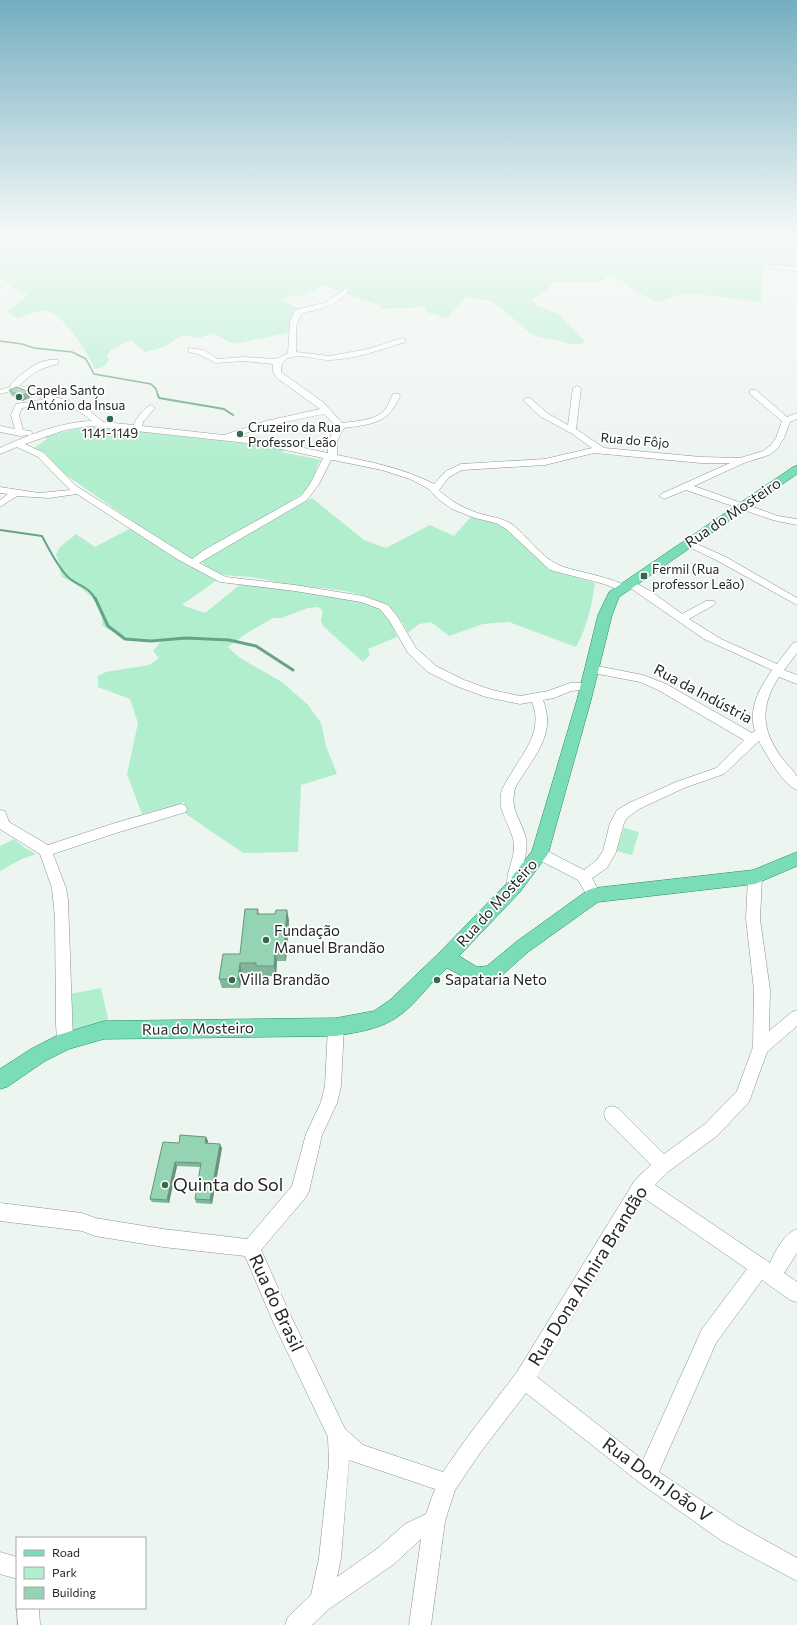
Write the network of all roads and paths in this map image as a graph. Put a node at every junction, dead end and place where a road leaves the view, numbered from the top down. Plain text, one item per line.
1 (297, 313) edge
2 (402, 340) dead end
3 (192, 350) dead end
4 (292, 354) junction
5 (55, 362) dead end
6 (279, 362) junction
7 (15, 388) junction
8 (577, 388) dead end
9 (0, 392) edge
10 (753, 392) dead end
11 (396, 396) dead end
12 (527, 400) dead end
13 (57, 401) junction
14 (151, 408) dead end
15 (325, 410) junction
16 (797, 416) edge
17 (786, 420) junction
18 (101, 424) junction
19 (340, 426) junction
20 (137, 428) junction
21 (0, 429) edge
22 (572, 430) junction
23 (244, 431) junction
24 (20, 432) junction
25 (40, 436) junction
26 (223, 437) junction
27 (250, 441) junction
28 (19, 444) junction
29 (601, 450) junction
30 (0, 451) edge
31 (333, 457) junction
32 (741, 461) junction
33 (797, 469) edge
34 (687, 487) junction
35 (435, 489) junction
36 (0, 490) edge
37 (78, 491) junction
38 (16, 493) junction
39 (664, 496) dead end
40 (0, 504) edge
41 (742, 506) junction
42 (797, 522) edge
43 (688, 543) junction
44 (192, 563) junction
45 (626, 586) junction
46 (797, 602) edge
47 (710, 603) dead end
48 (682, 619) junction
49 (797, 646) edge
50 (592, 669) junction
51 (778, 670) junction
52 (797, 680) edge
53 (587, 686) junction
54 (536, 698) junction
55 (757, 736) junction
56 (797, 785) edge
57 (182, 808) dead end
58 (0, 815) edge
59 (46, 851) junction
60 (540, 854) junction
61 (797, 859) edge
62 (583, 876) junction
63 (756, 877) junction
64 (514, 887) junction
65 (594, 896) junction
66 (446, 958) junction
67 (797, 1018) edge
68 (336, 1027) junction
69 (66, 1041) junction
70 (761, 1047) junction
71 (0, 1080) edge
72 (612, 1114) dead end
73 (663, 1165) junction
74 (641, 1186) junction
75 (0, 1212) edge
76 (797, 1238) edge
77 (251, 1248) junction
78 (767, 1272) junction
79 (797, 1293) edge
80 (524, 1379) junction
81 (338, 1436) junction
82 (647, 1476) junction
83 (447, 1484) junction
84 (434, 1521) junction
85 (0, 1563) edge
86 (16, 1568) edge
87 (797, 1570) edge
88 (321, 1601) junction
89 (28, 1609) edge
90 (29, 1625) edge
91 (296, 1625) edge
92 (420, 1625) edge

1 - 4 street
2 - 4 street
3 - 6 street
4 - 6 street
5 - 7 street
6 - 15 street
7 - 9 street
7 - 13 street
8 - 22 street
10 - 17 street
11 - 19 street
12 - 22 street
13 - 18 street
13 - 24 street
14 - 20 street
15 - 19 street
15 - 23 street
16 - 17 street
17 - 32 street, Rua do Fôjo
18 - 20 street
18 - 25 street
19 - 31 street
20 - 26 street
21 - 24 street
22 - 29 street
23 - 26 street
23 - 27 street
24 - 25 street
25 - 28 street
26 - 27 street
27 - 31 street
28 - 30 street
28 - 37 street
29 - 32 street, Rua do Fôjo
29 - 35 street, Rua do Fôjo
31 - 35 street
31 - 44 street
32 - 34 street
33 - 41 main road, Rua do Mosteiro
34 - 39 street
34 - 41 street
35 - 45 street
36 - 38 street
37 - 38 street
37 - 44 street
38 - 40 street
41 - 42 street
41 - 43 main road, Rua do Mosteiro
43 - 45 main road, Rua do Mosteiro
43 - 46 street
44 - 54 street
45 - 48 street
45 - 50 main road, Rua do Mosteiro
47 - 48 street
48 - 51 street
49 - 51 street
50 - 53 main road, Rua do Mosteiro
50 - 55 street, Rua da Indústria
51 - 52 street
51 - 55 street
53 - 54 street
53 - 60 main road, Rua do Mosteiro
54 - 64 street
55 - 56 street
55 - 62 street
57 - 59 street
58 - 59 street
59 - 69 street
60 - 62 street
60 - 64 main road, Rua do Mosteiro
61 - 63 main road
62 - 65 street
63 - 65 main road
63 - 70 street, Rua Dona Almira Brandão
64 - 66 main road, Rua do Mosteiro
65 - 66 main road
66 - 68 main road, Rua do Mosteiro
67 - 70 street
68 - 69 main road, Rua do Mosteiro
68 - 77 street
69 - 71 main road, Rua do Mosteiro
70 - 73 street, Rua Dona Almira Brandão
72 - 73 street
73 - 74 street, Rua Dona Almira Brandão
74 - 78 street
74 - 80 street, Rua Dona Almira Brandão
75 - 77 street, Rua do Brasil
76 - 78 street
77 - 81 street, Rua do Brasil
78 - 79 street
78 - 82 street
80 - 82 street, Rua Dom João V
80 - 83 street, Rua Dona Almira Brandão
81 - 83 street
81 - 88 street, Rua do Brasil
82 - 87 street, Rua Dom João V
83 - 84 street, Rua Dona Almira Brandão
84 - 88 street
84 - 92 street, Rua Dona Almira Brandão
85 - 86 street
88 - 91 street
89 - 90 street

